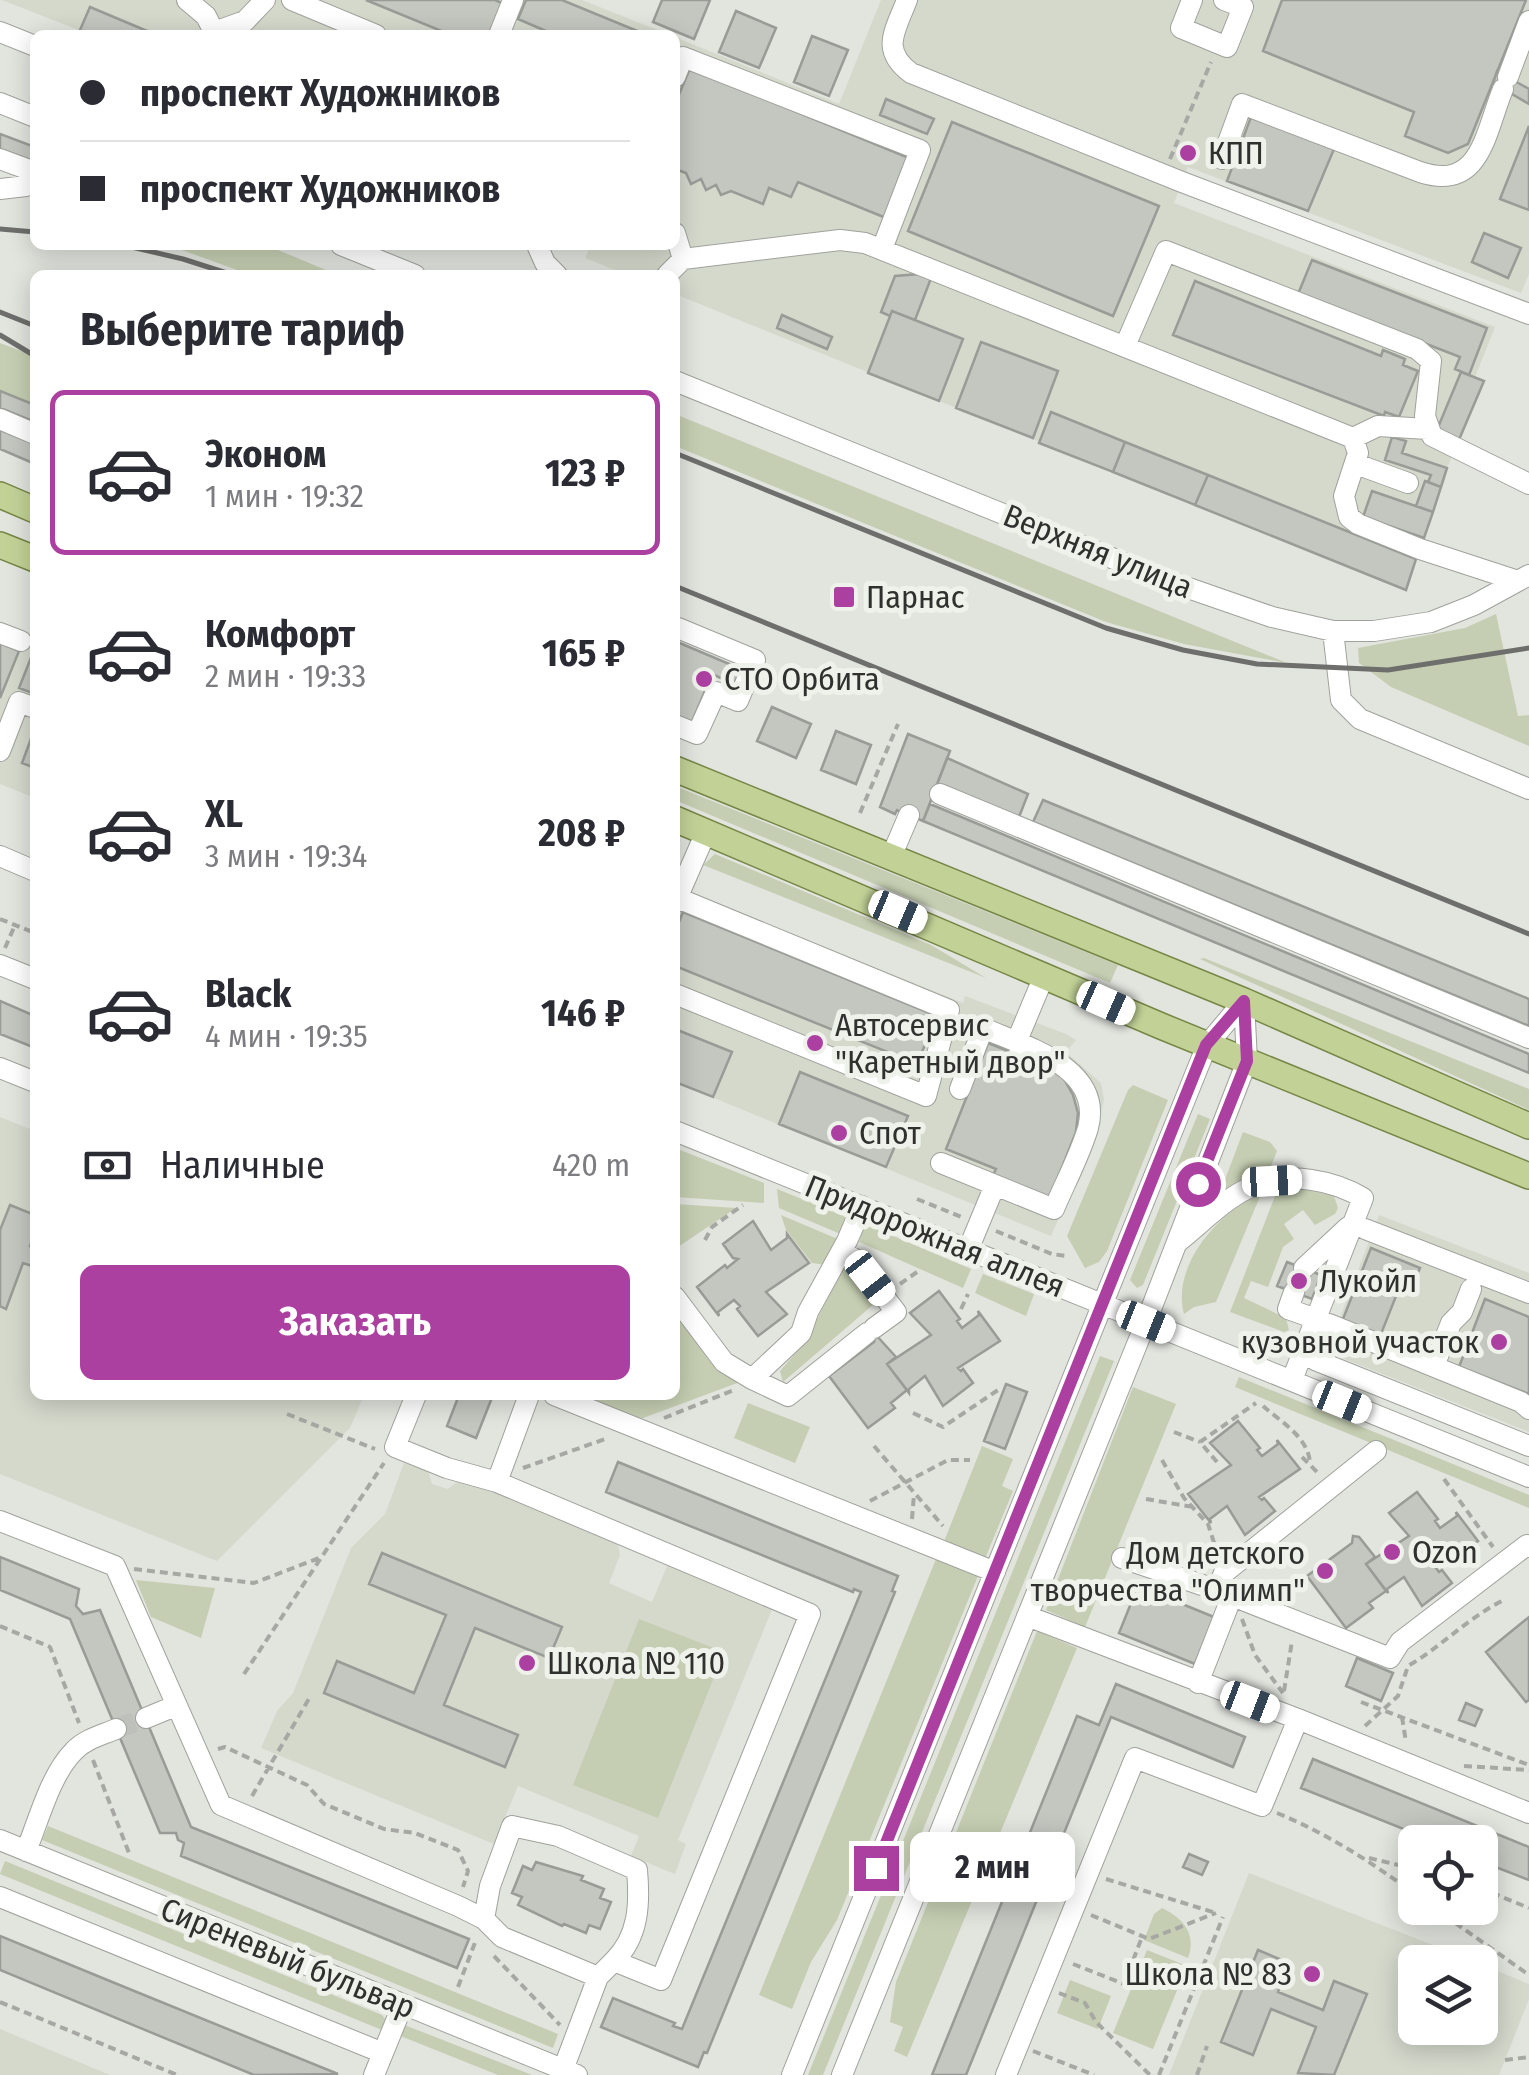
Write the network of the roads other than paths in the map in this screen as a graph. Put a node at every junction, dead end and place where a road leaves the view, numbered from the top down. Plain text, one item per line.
1 (187, 0) edge
2 (265, 0) edge
3 (292, 0) edge
4 (514, 0) edge
5 (906, 0) edge
6 (1192, 0) edge
7 (1224, 0) edge
8 (1529, 21) edge
9 (212, 30) edge
10 (221, 30) edge
11 (364, 30) edge
12 (501, 30) edge
13 (0, 32) edge
14 (30, 44) edge
15 (680, 66) edge
16 (0, 102) edge
17 (30, 114) edge
18 (0, 159) edge
19 (1222, 159) dead end
20 (30, 173) edge
21 (30, 181) edge
22 (0, 189) edge
23 (882, 249) junction
24 (353, 250) edge
25 (679, 250) edge
26 (682, 259) junction
27 (403, 270) edge
28 (672, 270) edge
29 (1529, 314) edge
30 (1126, 346) junction
31 (680, 383) edge
32 (0, 419) edge
33 (1428, 428) junction
34 (30, 432) edge
35 (1353, 438) junction
36 (1356, 464) junction
37 (1408, 483) dead end
38 (1529, 484) edge
39 (0, 495) edge
40 (30, 508) edge
41 (0, 545) edge
42 (30, 557) edge
43 (1523, 578) edge
44 (680, 629) edge
45 (1333, 631) junction
46 (0, 633) edge
47 (21, 642) dead end
48 (30, 706) edge
49 (680, 728) edge
50 (0, 751) edge
51 (680, 771) edge
52 (1529, 789) edge
53 (940, 794) dead end
54 (909, 815) dead end
55 (680, 821) edge
56 (706, 832) junction
57 (0, 856) edge
58 (892, 858) junction
59 (30, 869) edge
60 (680, 890) edge
61 (680, 901) edge
62 (0, 963) edge
63 (1044, 976) junction
64 (30, 977) edge
65 (680, 996) edge
66 (1244, 1001) junction
67 (1529, 1038) edge
68 (1016, 1043) junction
69 (1206, 1045) junction
70 (1247, 1061) junction
71 (0, 1068) edge
72 (30, 1080) edge
73 (960, 1089) dead end
74 (1529, 1126) edge
75 (680, 1132) edge
76 (941, 1164) dead end
77 (1529, 1176) edge
78 (994, 1185) junction
79 (862, 1206) junction
80 (1359, 1226) junction
81 (1175, 1245) junction
82 (968, 1250) junction
83 (842, 1251) junction
84 (1304, 1268) dead end
85 (1471, 1289) dead end
86 (1294, 1292) dead end
87 (1529, 1293) edge
88 (1103, 1304) junction
89 (680, 1305) edge
90 (1322, 1321) junction
91 (1146, 1322) junction
92 (1314, 1360) junction
93 (1434, 1366) junction
94 (1351, 1376) junction
95 (752, 1379) junction
96 (1292, 1380) junction
97 (414, 1400) edge
98 (526, 1400) edge
99 (566, 1400) edge
100 (1342, 1402) junction
101 (1529, 1410) edge
102 (1529, 1446) edge
103 (1376, 1451) dead end
104 (1529, 1477) edge
105 (496, 1482) junction
106 (0, 1521) edge
107 (1529, 1548) edge
108 (1122, 1558) dead end
109 (995, 1572) junction
110 (1224, 1587) junction
111 (1028, 1616) junction
112 (1198, 1683) junction
113 (175, 1706) junction
114 (146, 1718) tunnel mouth
115 (1298, 1720) junction
116 (116, 1729) tunnel mouth
117 (1529, 1813) edge
118 (0, 1840) edge
119 (26, 1851) junction
120 (0, 1897) edge
121 (484, 1919) junction
122 (614, 1961) junction
123 (598, 1977) junction
124 (402, 2004) junction
125 (382, 2053) junction
126 (567, 2073) edge
127 (374, 2075) edge
128 (792, 2075) edge
129 (842, 2075) edge
130 (1006, 2075) edge

1 - 9 street
2 - 10 street
3 - 11 street
4 - 12 street
5 - 29 street
6 - 7 street
8 - 19 street
13 - 14 street
15 - 23 street
16 - 17 street
18 - 20 street
21 - 22 street
23 - 26 street
23 - 30 street
24 - 27 street
25 - 26 street
26 - 28 street
30 - 33 street
30 - 35 street
31 - 45 street, Верхняя улица
32 - 34 street
33 - 35 street
33 - 38 street
35 - 36 street
36 - 37 street
36 - 43 street
39 - 40 main road
41 - 42 main road
43 - 45 street, Верхняя улица
44 - 49 street
45 - 52 street
46 - 47 street
48 - 50 street
51 - 58 main road
53 - 67 street
54 - 58 street
55 - 56 main road
56 - 60 street
56 - 63 main road
57 - 59 street
58 - 66 main road
61 - 65 street
62 - 64 street
63 - 68 street
63 - 69 main road
66 - 69 street
66 - 70 street
66 - 74 main road
68 - 73 street
68 - 78 street
69 - 70 main road
69 - 88 street
70 - 77 main road
70 - 81 street
71 - 72 street
75 - 79 street, Придорожная аллея
76 - 78 street
78 - 82 street
79 - 82 street, Придорожная аллея
79 - 83 street
80 - 81 street
80 - 84 street
80 - 87 street
80 - 90 street
80 - 90 street
81 - 91 street
82 - 88 street, Придорожная аллея
83 - 95 street
83 - 95 street
85 - 93 street
86 - 90 street
88 - 91 street, Придорожная аллея
88 - 109 street
89 - 95 street
90 - 92 street
90 - 93 street
90 - 96 street
91 - 96 street, Придорожная аллея
91 - 111 street
92 - 94 street
92 - 96 street
93 - 101 street
94 - 100 street
94 - 102 street
96 - 100 street, Придорожная аллея
97 - 105 street
98 - 105 street
99 - 109 street
100 - 104 street, Придорожная аллея
103 - 110 street
105 - 122 street
106 - 113 street
107 - 110 street
108 - 110 street
109 - 128 street
110 - 112 street
111 - 112 street
111 - 129 street
112 - 115 street
113 - 114 street
113 - 121 street
115 - 117 street
115 - 130 street
116 - 119 street
118 - 119 street, Сиреневый бульвар
119 - 124 street, Сиреневый бульвар
120 - 125 street
121 - 122 street
121 - 123 street
122 - 123 street
123 - 126 street
124 - 125 street
124 - 126 street, Сиреневый бульвар
125 - 127 street

